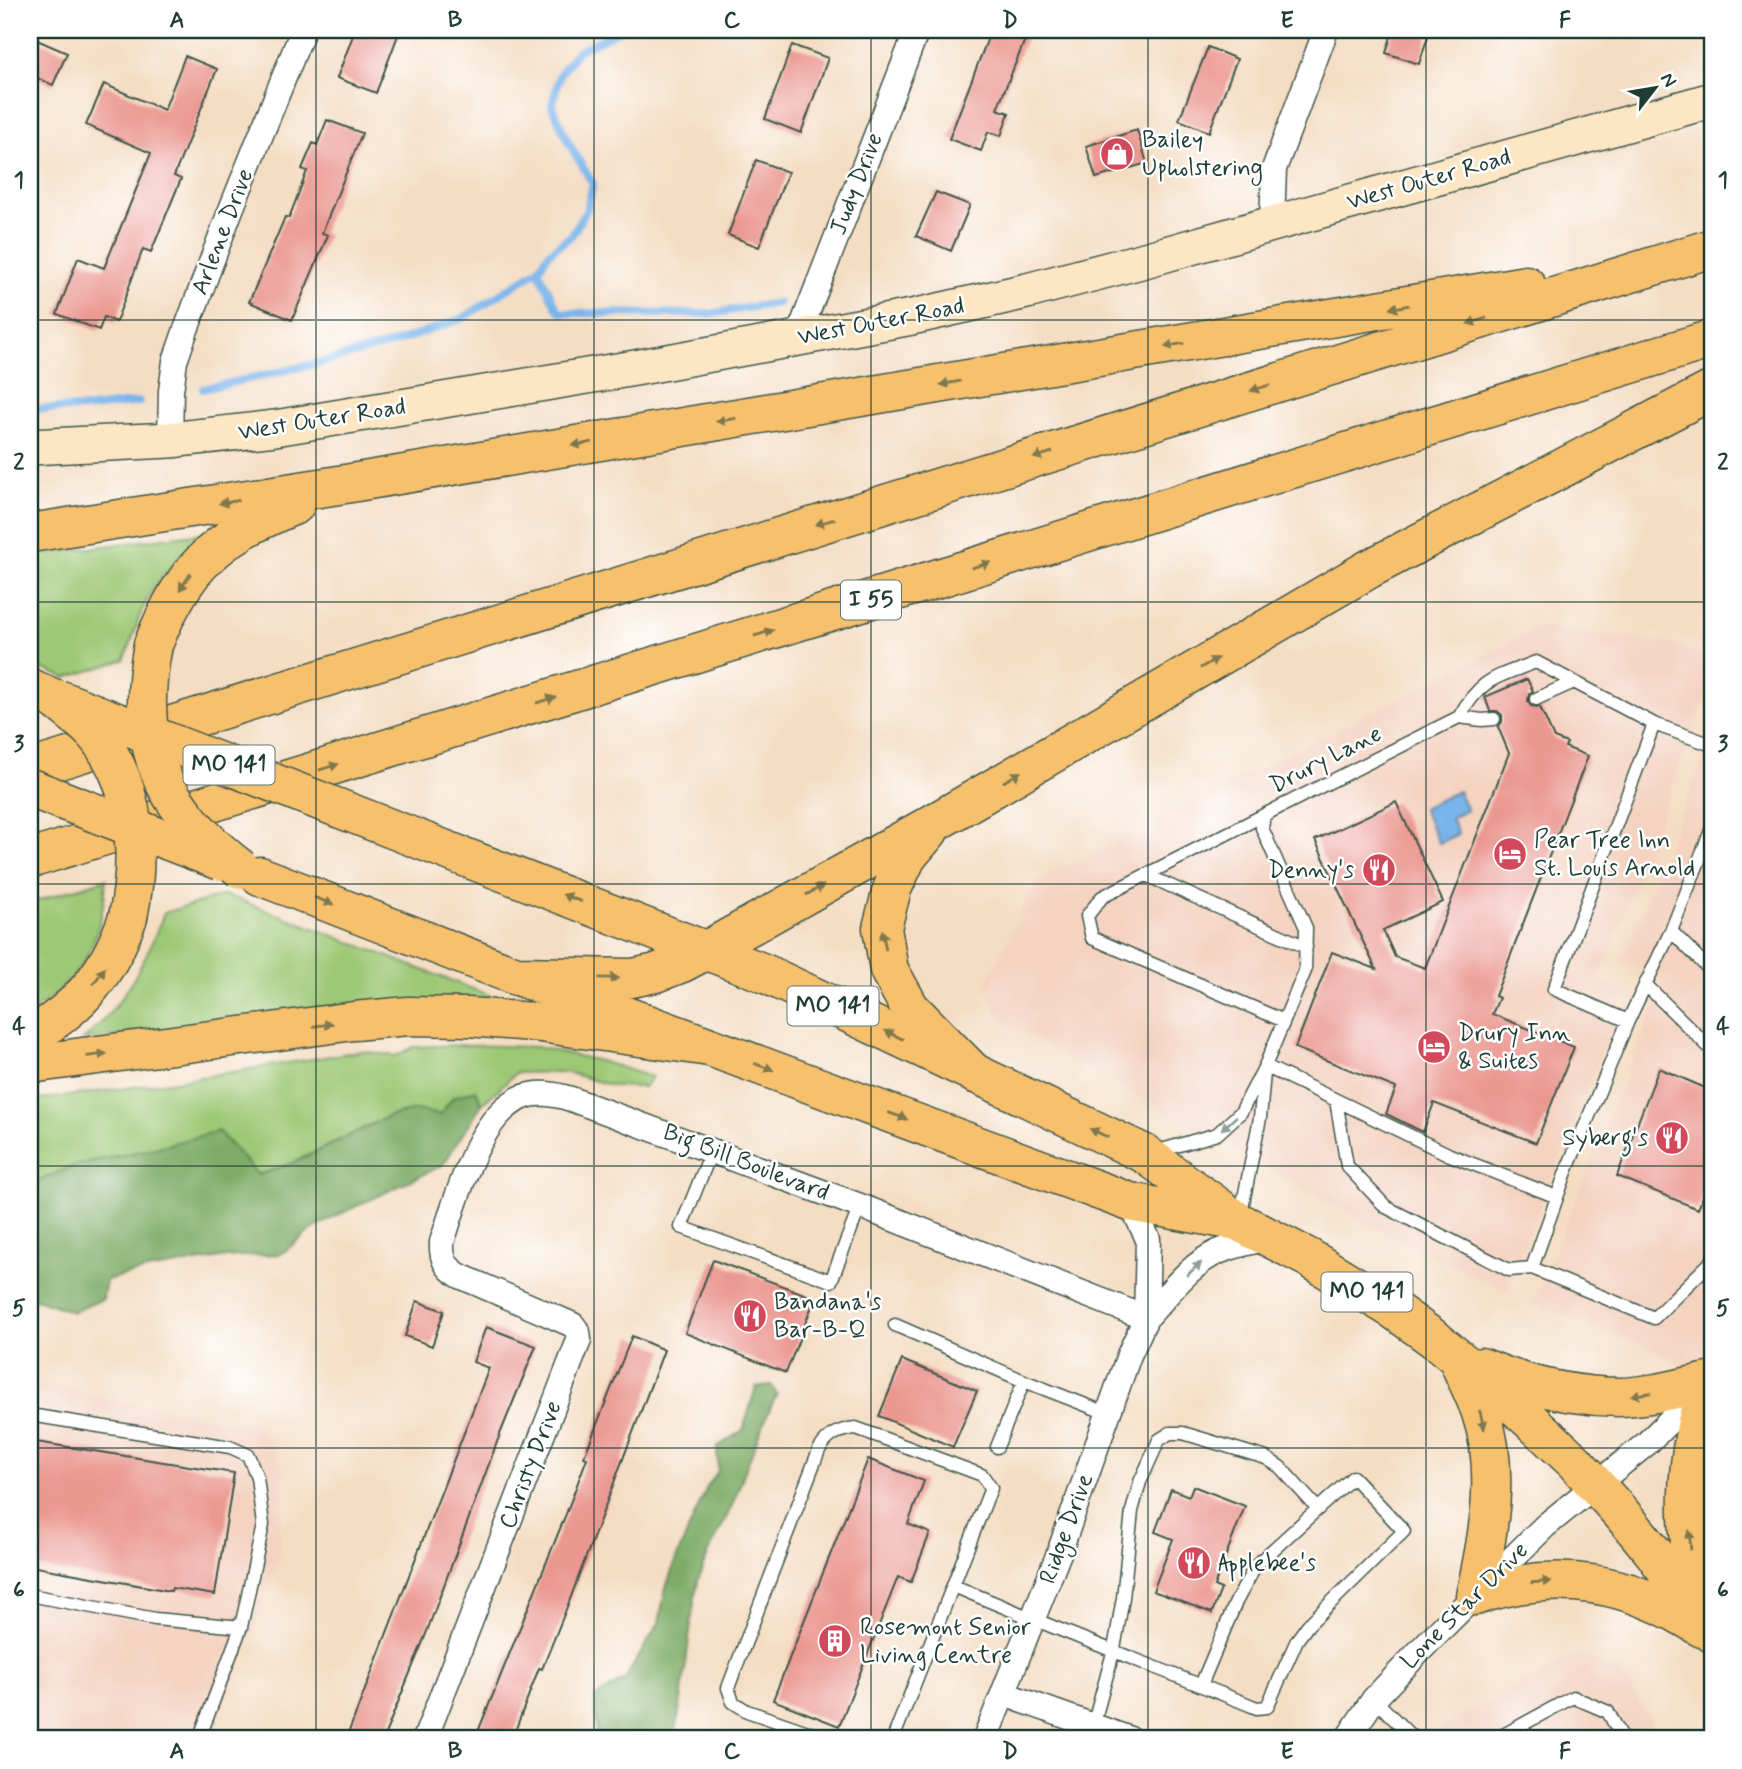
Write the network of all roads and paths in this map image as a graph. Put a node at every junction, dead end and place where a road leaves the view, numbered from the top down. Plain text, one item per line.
1 (303, 30) edge
2 (917, 30) edge
3 (1326, 30) edge
4 (1712, 100) edge
5 (1272, 225) junction
6 (1698, 253) edge
7 (797, 339) junction
8 (1712, 339) edge
9 (1712, 390) edge
10 (170, 440) junction
11 (30, 447) edge
12 (345, 484) junction
13 (30, 533) edge
14 (1574, 682) junction
15 (41, 693) edge
16 (1536, 699) dead end
17 (1459, 717) junction
18 (1494, 719) dead end
19 (1654, 724) junction
20 (149, 733) junction
21 (1712, 745) edge
22 (30, 769) edge
23 (30, 788) edge
24 (1264, 815) junction
25 (939, 820) junction
26 (134, 827) junction
27 (1712, 828) edge
28 (30, 859) edge
29 (251, 873) junction
30 (1146, 875) junction
31 (1671, 930) junction
32 (1306, 947) junction
33 (707, 950) junction
34 (1712, 972) edge
35 (516, 976) junction
36 (1645, 984) junction
37 (1284, 1021) junction
38 (1628, 1021) junction
39 (30, 1036) edge
40 (710, 1046) junction
41 (1712, 1050) edge
42 (30, 1064) edge
43 (1265, 1066) junction
44 (975, 1074) junction
45 (1336, 1100) junction
46 (712, 1150) junction
47 (1145, 1154) junction
48 (1558, 1197) junction
49 (1130, 1202) junction
50 (860, 1206) junction
51 (1255, 1229) junction
52 (1712, 1261) edge
53 (445, 1263) joint
54 (1532, 1268) junction
55 (1146, 1318) junction
56 (895, 1325) dead end
57 (1457, 1357) junction
58 (1710, 1380) edge
59 (1024, 1381) junction
60 (1109, 1414) junction
61 (30, 1415) edge
62 (997, 1447) dead end
63 (1596, 1485) junction
64 (1318, 1509) junction
65 (954, 1586) junction
66 (30, 1594) edge
67 (1475, 1596) junction
68 (1032, 1620) junction
69 (241, 1627) junction
70 (1712, 1633) edge
71 (1114, 1649) junction
72 (1201, 1685) junction
73 (1004, 1694) junction
74 (1374, 1699) junction
75 (1093, 1726) junction
76 (199, 1739) edge
77 (425, 1739) edge
78 (828, 1739) edge
79 (893, 1739) edge
80 (985, 1739) edge
81 (1130, 1739) edge
82 (1347, 1739) edge
83 (1414, 1739) edge
84 (1496, 1739) edge
85 (1623, 1739) edge

1 - 10 street, Arlene Drive
2 - 7 street, Judy Drive
3 - 5 street
4 - 5 street, West Outer Road
5 - 7 street, West Outer Road
6 -> 12 main road
6 -> 22 main road
7 - 10 street, West Outer Road
28 -> 8 main road, I 55
25 -> 9 main road
10 - 11 street, West Outer Road
12 -> 13 main road
12 -> 20 main road, bridge
14 - 16 lane
14 - 17 lane
14 - 19 lane
15 - 20 main road, MO 141, bridge
15 - 26 main road, bridge
17 - 18 lane
17 - 24 lane, Drury Lane
19 - 21 lane
19 - 38 lane
20 - 29 main road, bridge
33 -> 20 main road, MO 141, bridge
23 - 26 main road, MO 141, bridge
24 - 30 lane
24 - 32 lane, Drury Lane
33 -> 25 main road
44 -> 25 main road
26 - 29 main road, MO 141, bridge
39 -> 26 main road, bridge
27 - 31 lane
29 -> 35 main road, MO 141
30 - 32 lane
30 - 37 lane
31 - 34 lane
31 - 36 lane
32 - 37 lane, Drury Lane
35 -> 33 main road
44 -> 33 main road, MO 141
35 - 40 main road, MO 141
36 - 38 lane
36 - 41 lane
37 - 43 lane, Drury Lane
38 - 48 lane
42 -> 40 main road
40 -> 49 main road, MO 141
43 - 45 lane
43 -> 47 lane, Drury Lane
43 - 51 lane, Drury Lane
47 -> 44 main road, MO 141
45 - 48 lane
45 - 54 lane
46 - 50 street, Big Bill Boulevard
46 - 50 lane
46 - 53 street, Big Bill Boulevard
47 - 51 main road, MO 141
48 - 54 lane
49 - 51 main road, MO 141
49 - 55 street, Ridge Drive
50 - 55 street, Big Bill Boulevard
55 -> 51 street, Ridge Drive
51 - 57 main road, MO 141
52 - 54 lane
53 - 77 street, Christy Drive
55 - 60 street, Ridge Drive
56 - 59 lane
58 -> 57 main road
57 - 63 main road, MO 141
57 -> 67 main road
58 - 63 street, Lone Star Drive
70 -> 58 main road
59 - 60 lane
59 - 62 lane
60 - 68 street, Ridge Drive
61 - 69 lane
63 - 67 street, Lone Star Drive
63 - 70 main road, MO 141
64 - 71 lane
64 - 72 lane
64 - 72 lane
65 - 68 lane
65 - 78 lane
65 - 79 lane
66 - 69 lane
67 -> 70 main road
67 - 74 street, Lone Star Drive
68 - 71 lane
68 - 73 street, Ridge Drive
69 - 76 lane
71 - 72 lane
71 - 75 lane
73 - 75 street
73 - 80 street, Ridge Drive
74 - 82 street, Lone Star Drive
74 - 83 lane
75 - 81 street
84 - 85 lane

